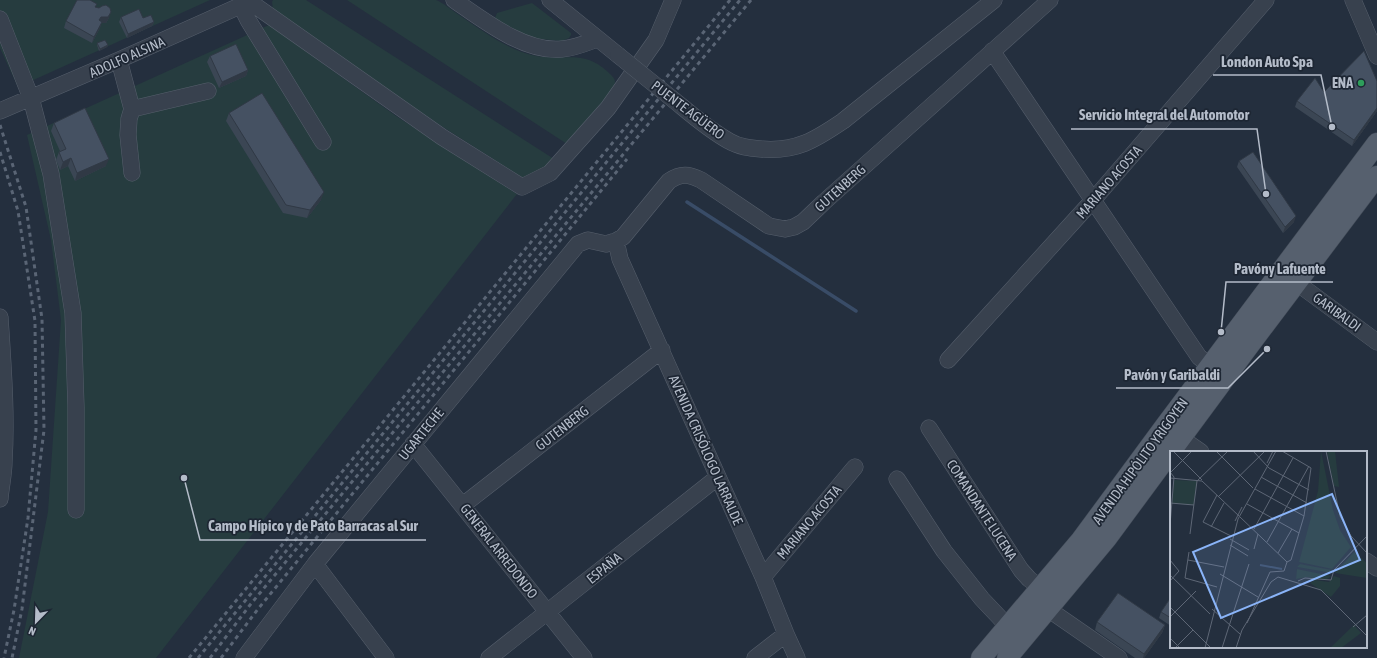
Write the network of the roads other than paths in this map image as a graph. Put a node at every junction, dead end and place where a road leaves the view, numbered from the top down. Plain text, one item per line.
1 (454, 0) edge
2 (462, 0) edge
3 (467, 0) edge
4 (550, 0) edge
5 (673, 0) edge
6 (994, 0) edge
7 (1050, 0) edge
8 (1266, 0) edge
9 (1353, 0) edge
10 (248, 3) edge
11 (0, 19) edge
12 (597, 39) junction
13 (992, 51) junction
14 (1377, 56) edge
15 (119, 60) junction
16 (208, 90) dead end
17 (31, 98) junction
18 (132, 109) junction
19 (0, 111) edge
20 (323, 142) dead end
21 (1377, 143) edge
22 (132, 173) dead end
23 (1377, 176) edge
24 (1094, 200) junction
25 (616, 241) junction
26 (1297, 283) junction
27 (0, 317) edge
28 (1377, 342) edge
29 (662, 350) junction
30 (948, 360) dead end
31 (1210, 366) junction
32 (1226, 378) junction
33 (1165, 426) junction
34 (929, 428) dead end
35 (1181, 439) junction
36 (413, 444) junction
37 (1172, 451) edge
38 (1199, 451) edge
39 (1170, 454) edge
40 (855, 468) dead end
41 (718, 477) junction
42 (897, 479) dead end
43 (0, 499) edge
44 (462, 505) junction
45 (76, 510) dead end
46 (1367, 562) edge
47 (315, 564) junction
48 (1377, 568) edge
49 (763, 577) junction
50 (1041, 588) junction
51 (1048, 609) junction
52 (548, 612) junction
53 (786, 634) junction
54 (1014, 634) junction
55 (244, 658) edge
56 (386, 658) edge
57 (489, 658) edge
58 (584, 658) edge
59 (755, 658) edge
60 (797, 658) edge
61 (981, 658) edge
62 (1007, 658) edge
63 (1119, 658) edge

1 - 12 street
2 - 3 street
4 - 12 street, PUENTE AGÜERO
5 - 10 street
6 - 12 street, PUENTE AGÜERO, bridge
7 - 13 street, GUTENBERG
8 - 24 street, MARIANO ACOSTA
9 - 14 street
10 - 15 street, ADOLFO ALSINA
10 - 20 street
11 - 17 street
13 - 24 street
13 - 25 street, GUTENBERG
15 - 17 street, ADOLFO ALSINA
15 - 18 street
16 - 18 street
17 - 19 street, ADOLFO ALSINA
17 - 45 street
18 - 22 street
21 - 31 main road, AVENIDA HIPÓLITO YRIGOYEN
23 - 26 main road, AVENIDA HIPÓLITO YRIGOYEN
24 - 30 street, MARIANO ACOSTA
24 - 31 street
25 - 29 street, AVENIDA CRISÓLOGO LARRALDE
25 - 36 street, UGARTECHE
26 - 28 street, GARIBALDI
26 - 32 main road, AVENIDA HIPÓLITO YRIGOYEN
27 - 43 street
29 - 41 street, AVENIDA CRISÓLOGO LARRALDE
29 - 44 street, GUTENBERG
31 - 32 street
31 - 33 main road, AVENIDA HIPÓLITO YRIGOYEN
32 - 35 main road, AVENIDA HIPÓLITO YRIGOYEN
33 - 35 street
33 - 50 main road, AVENIDA HIPÓLITO YRIGOYEN
34 - 50 street, COMANDANTE LUCENA
35 - 37 main road, AVENIDA HIPÓLITO YRIGOYEN
35 - 38 street
36 - 44 street, GENERAL ARREDONDO
36 - 47 street, UGARTECHE
39 - 51 main road, AVENIDA HIPÓLITO YRIGOYEN
40 - 49 street, MARIANO ACOSTA
41 - 49 street, AVENIDA CRISÓLOGO LARRALDE
41 - 52 street, ESPAÑA
42 - 54 street
44 - 52 street, GENERAL ARREDONDO
46 - 48 street
47 - 55 street, UGARTECHE
47 - 56 street
49 - 53 street, AVENIDA CRISÓLOGO LARRALDE
50 - 54 main road, AVENIDA HIPÓLITO YRIGOYEN
51 - 54 main road, AVENIDA HIPÓLITO YRIGOYEN
51 - 63 street
52 - 57 street, ESPAÑA
52 - 58 street, GENERAL ARREDONDO
53 - 59 street
53 - 60 street, AVENIDA CRISÓLOGO LARRALDE
54 - 61 main road, AVENIDA HIPÓLITO YRIGOYEN
54 - 62 main road, AVENIDA HIPÓLITO YRIGOYEN

